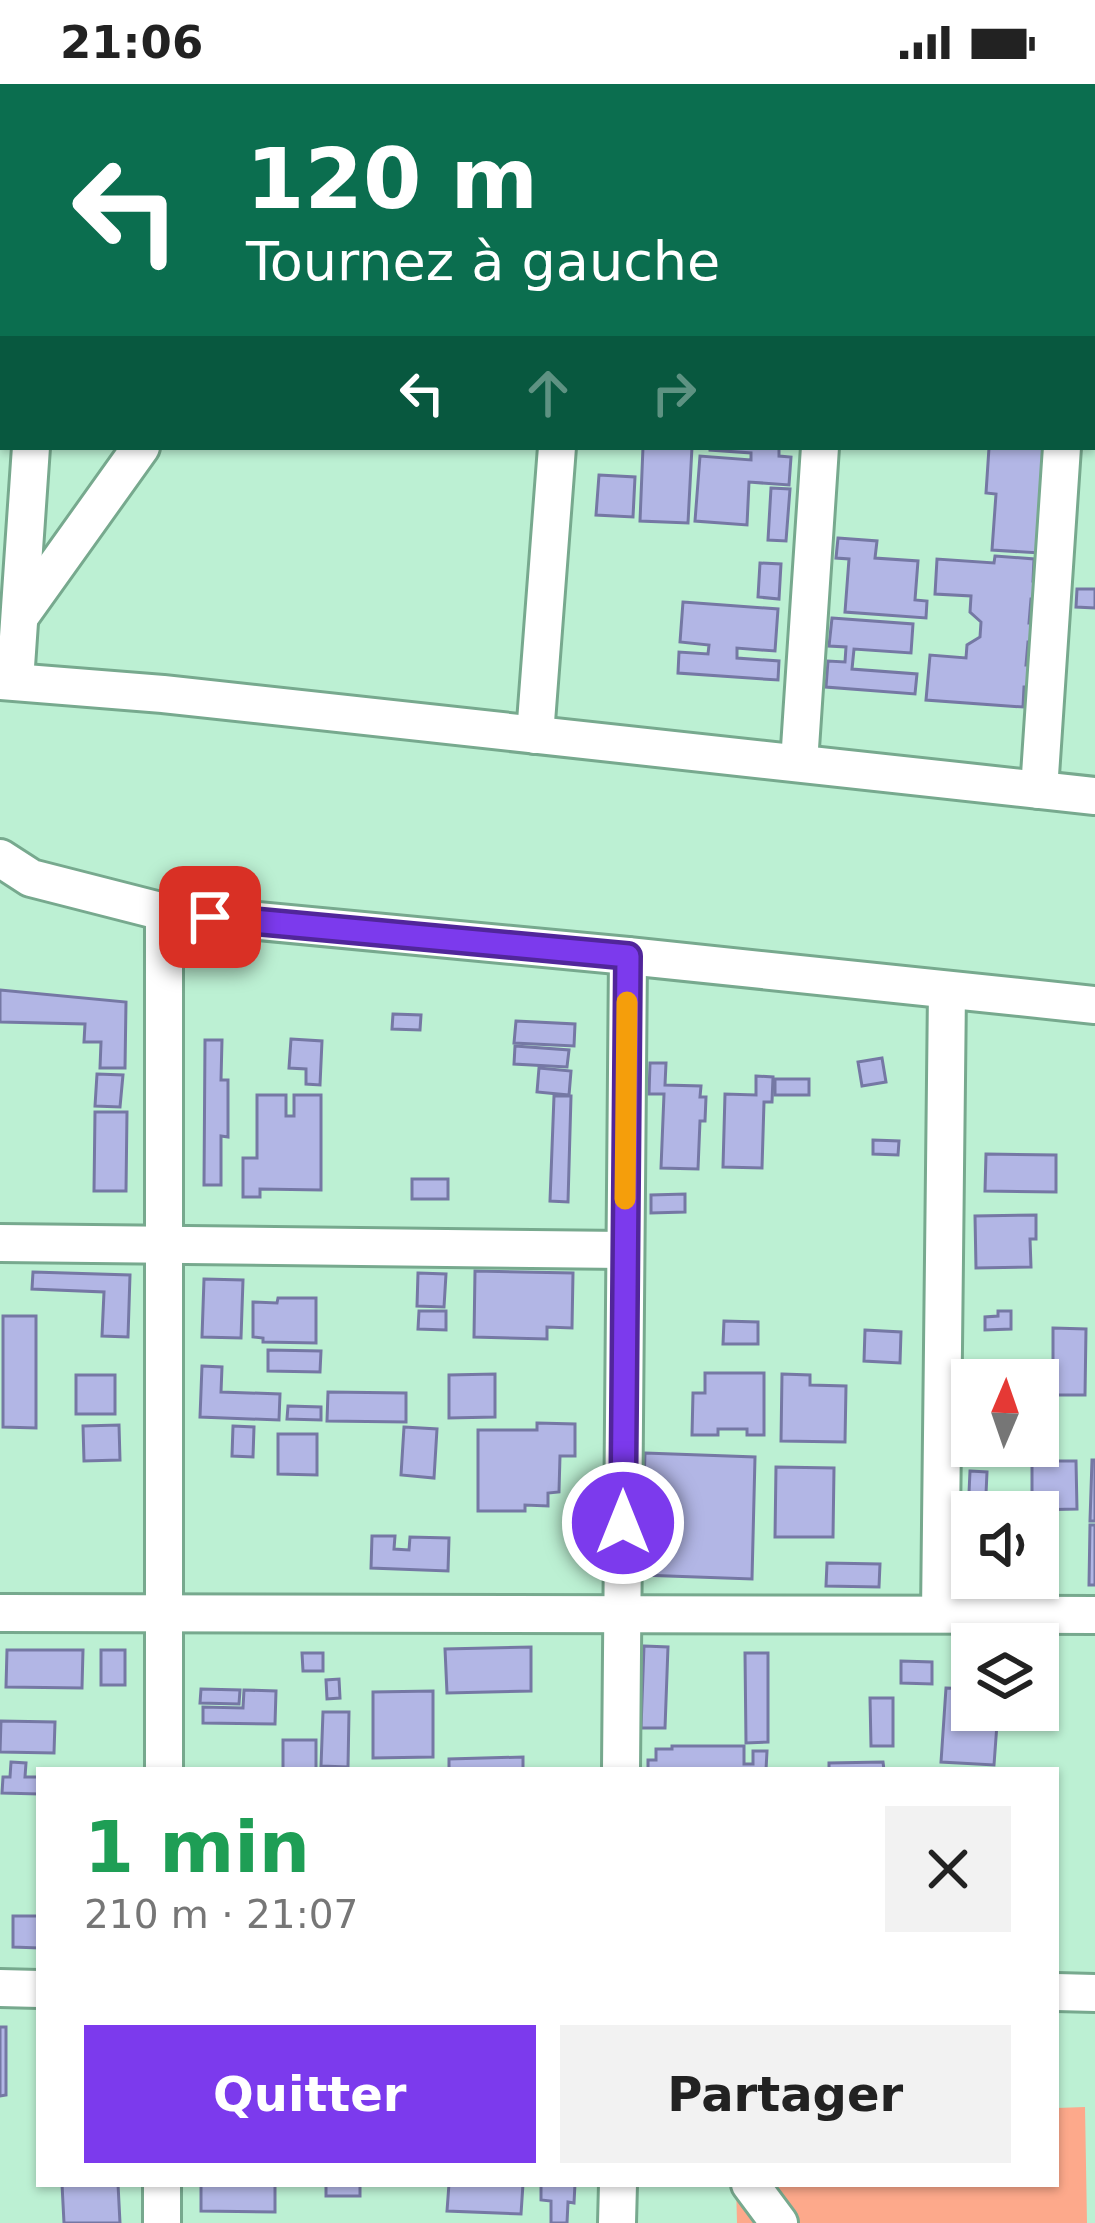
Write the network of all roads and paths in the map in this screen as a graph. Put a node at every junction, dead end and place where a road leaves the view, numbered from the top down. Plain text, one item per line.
1 (31, 450) edge
2 (138, 450) edge
3 (557, 450) edge
4 (820, 450) edge
5 (1062, 450) edge
6 (19, 618) junction
7 (7, 681) edge
8 (535, 734) junction
9 (800, 764) junction
10 (1039, 790) junction
11 (1095, 796) edge
12 (0, 858) edge
13 (164, 913) junction
14 (628, 956) junction
15 (947, 991) junction
16 (1095, 1005) edge
17 (0, 1243) edge
18 (164, 1244) junction
19 (625, 1250) junction
20 (0, 1613) edge
21 (165, 1613) junction
22 (622, 1614) junction
23 (940, 1614) junction
24 (1095, 1615) edge
25 (164, 1767) edge
26 (621, 1767) edge
27 (0, 1988) edge
28 (36, 1989) edge
29 (1059, 1993) edge
30 (1095, 1993) edge
31 (162, 2187) edge
32 (618, 2187) edge
33 (752, 2187) edge
34 (162, 2223) edge
35 (617, 2223) edge
36 (779, 2223) edge

1 - 6 street
2 - 6 street
3 - 8 street
4 - 9 street
5 - 10 street
6 - 7 street
7 - 8 street
8 - 9 street
9 - 10 street
10 - 11 street
12 - 13 street
13 - 14 street
13 - 18 street
14 - 15 street
14 - 19 street
15 - 16 street
15 - 23 street
17 - 18 street
18 - 19 street
18 - 21 street
19 - 22 street
20 - 21 street
21 - 22 street
21 - 25 street
22 - 23 street
22 - 26 street
23 - 24 street
27 - 28 street
29 - 30 street
31 - 34 street
32 - 35 street
33 - 36 street

